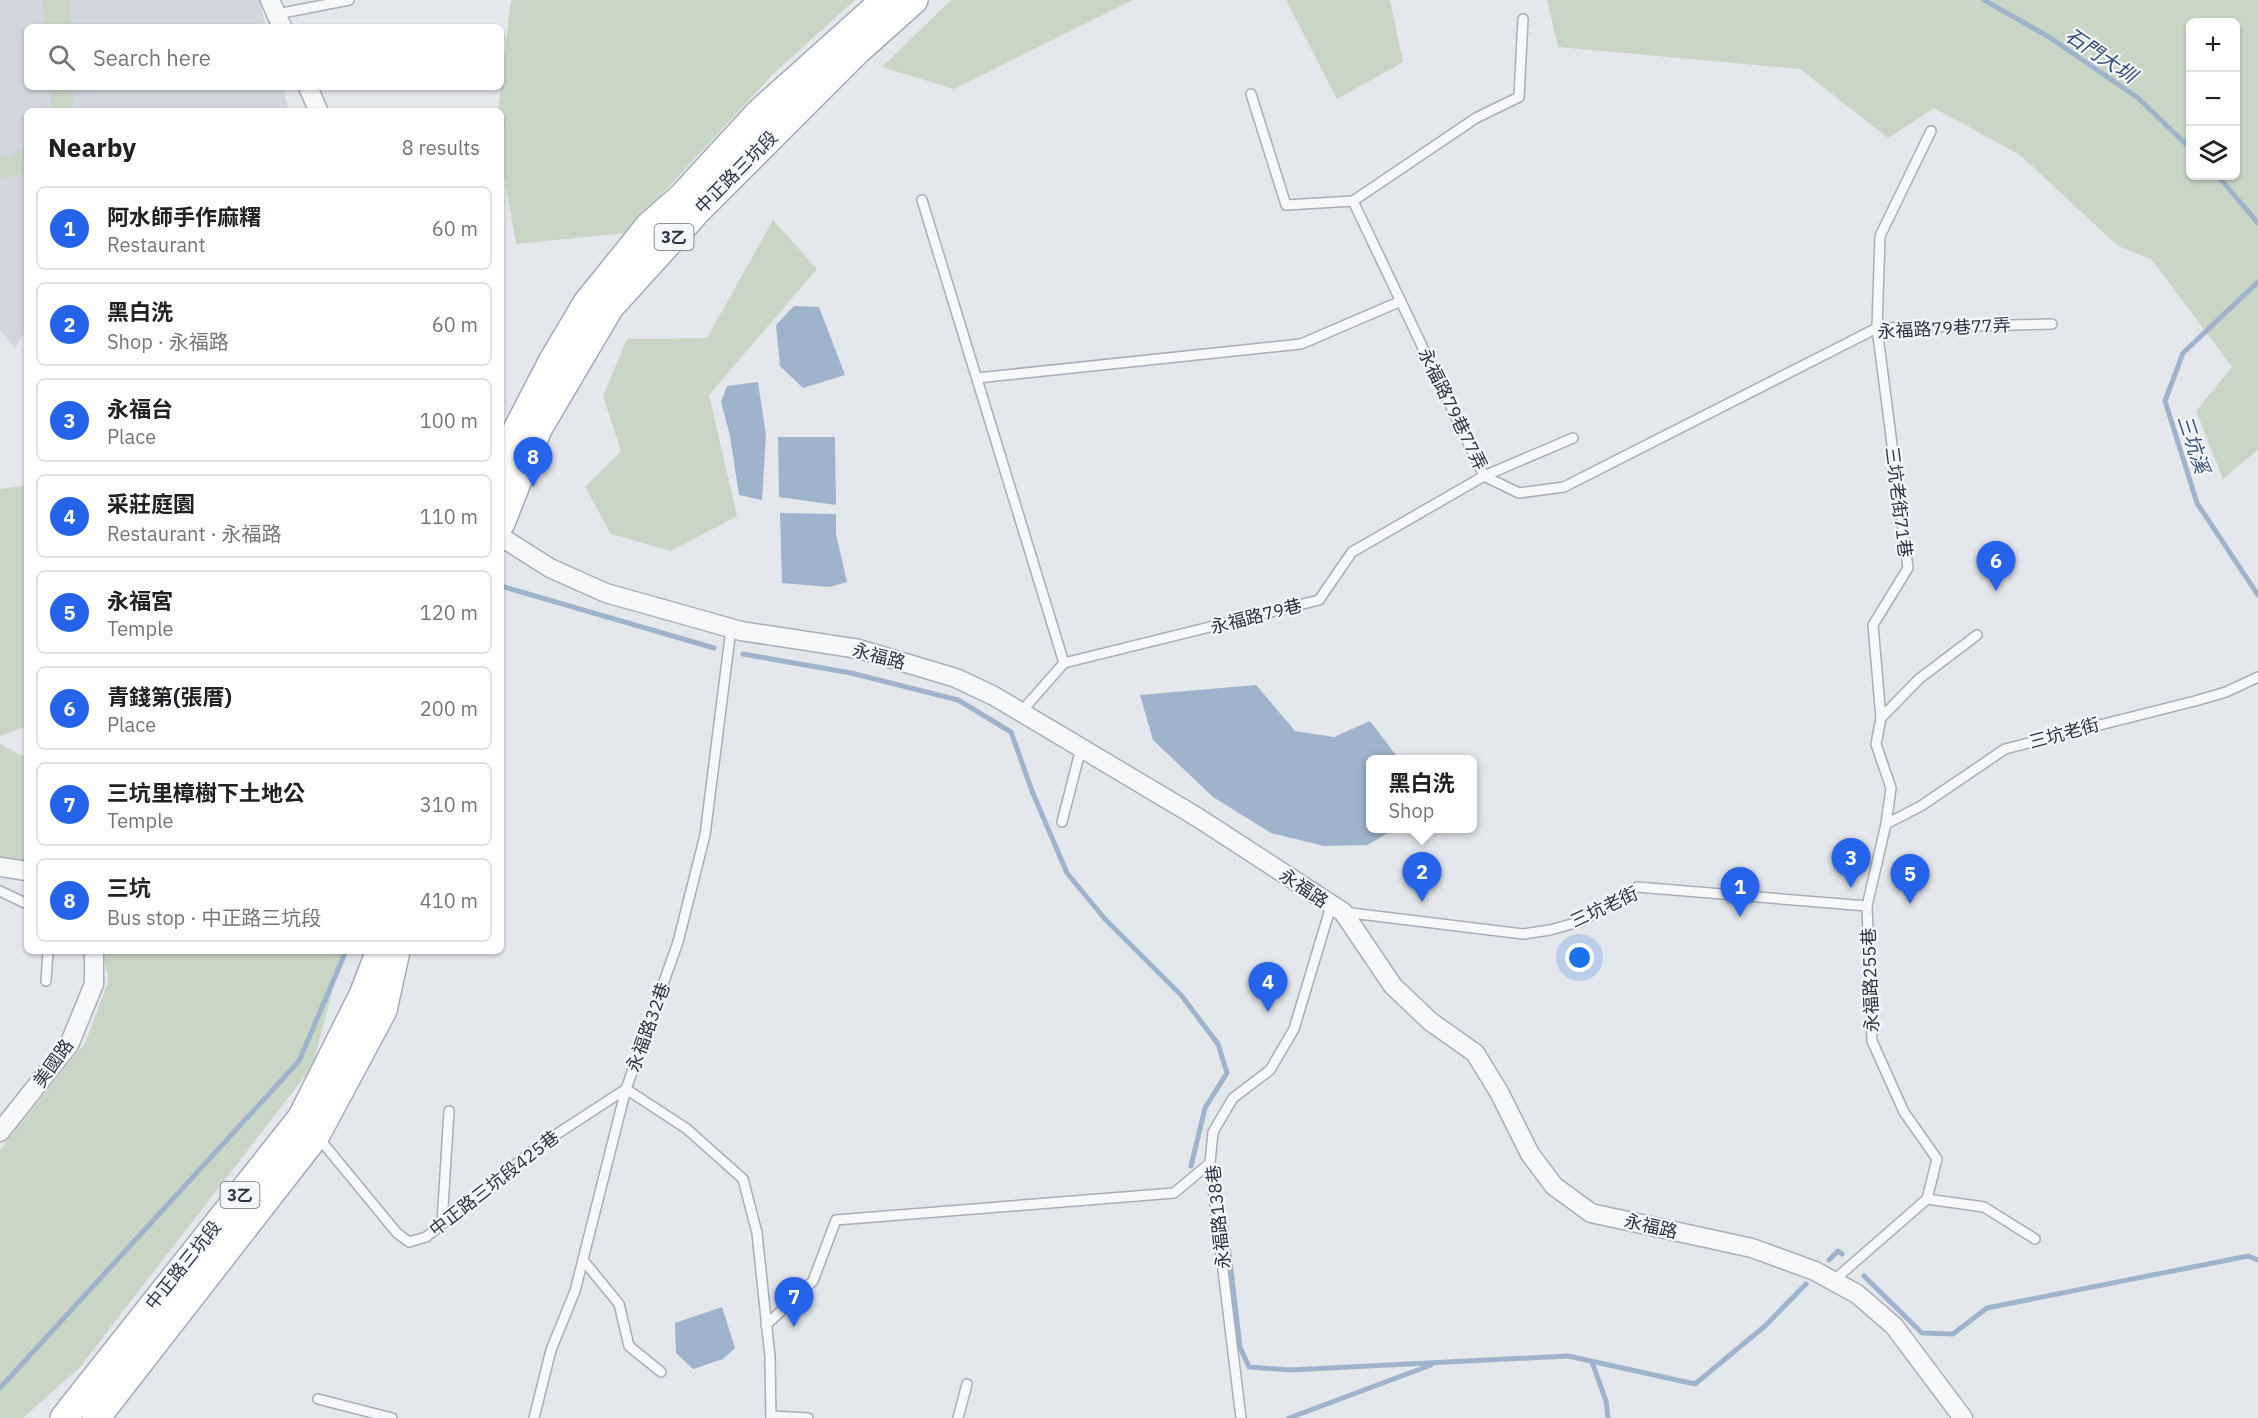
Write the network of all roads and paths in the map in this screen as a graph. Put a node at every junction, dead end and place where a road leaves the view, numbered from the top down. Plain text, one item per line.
1 (349, 0) edge
2 (885, 0) edge
3 (914, 0) edge
4 (276, 14) edge
5 (1523, 19) dead end
6 (309, 90) edge
7 (1251, 94) dead end
8 (317, 108) edge
9 (1931, 131) dead end
10 (922, 200) dead end
11 (1353, 201) junction
12 (1401, 301) junction
13 (2052, 324) dead end
14 (1877, 328) junction
15 (977, 378) junction
16 (1573, 438) dead end
17 (504, 455) edge
18 (1484, 476) junction
19 (504, 515) edge
20 (504, 539) edge
21 (731, 628) junction
22 (1977, 635) dead end
23 (1064, 663) junction
24 (2258, 677) edge
25 (1020, 713) junction
26 (1881, 718) junction
27 (1081, 748) junction
28 (1062, 822) dead end
29 (1886, 824) junction
30 (0, 867) edge
31 (24, 871) edge
32 (0, 891) edge
33 (24, 903) edge
34 (1867, 906) junction
35 (1337, 909) junction
36 (48, 954) edge
37 (94, 954) edge
38 (379, 954) edge
39 (395, 954) edge
40 (46, 981) dead end
41 (626, 1089) junction
42 (449, 1111) dead end
43 (309, 1126) junction
44 (0, 1132) edge
45 (1210, 1163) junction
46 (1927, 1198) junction
47 (442, 1224) junction
48 (2035, 1239) dead end
49 (583, 1260) junction
50 (1833, 1281) junction
51 (766, 1325) junction
52 (661, 1372) dead end
53 (967, 1384) dead end
54 (318, 1399) dead end
55 (771, 1417) edge
56 (64, 1418) edge
57 (96, 1418) edge
58 (392, 1418) edge
59 (534, 1418) edge
60 (808, 1418) edge
61 (958, 1418) edge
62 (1241, 1418) edge
63 (1964, 1418) edge

1 - 4 lane
2 - 17 main road, 中正路三坑段 / 3乙
3 - 19 main road, 中正路三坑段 / 3乙
5 - 11 lane
6 - 8 street
7 - 11 lane
9 - 14 lane, 三坑老街71巷
10 - 15 lane
11 - 12 lane, 永福路79巷77弄
12 - 15 lane
12 - 18 lane, 永福路79巷77弄
13 - 14 lane, 永福路79巷77弄
14 - 18 lane, 永福路79巷77弄
14 - 26 lane, 三坑老街71巷
15 - 23 lane
16 - 18 lane, 永福路79巷
18 - 23 lane, 永福路79巷
20 - 21 street, 永福路
21 - 25 street, 永福路
21 - 41 lane, 永福路32巷
22 - 26 lane
23 - 25 lane
24 - 29 lane, 三坑老街
25 - 27 street, 永福路
26 - 29 lane, 三坑老街71巷
27 - 28 lane
27 - 35 street, 永福路
29 - 34 lane, 三坑老街71巷
30 - 31 street
32 - 33 lane
34 - 35 lane, 三坑老街
34 - 46 lane, 永福路255巷
35 - 45 lane, 永福路138巷
35 - 50 street, 永福路
36 - 40 lane
37 - 44 street, 美國路
38 - 43 main road, 中正路三坑段 / 3乙
39 - 43 main road, 中正路三坑段 / 3乙
41 - 47 lane, 中正路三坑段425巷
41 - 49 lane, 永福路32巷
41 - 51 lane
42 - 47 lane
43 - 47 lane, 中正路三坑段425巷
43 - 56 main road, 中正路三坑段 / 3乙
43 - 57 main road, 中正路三坑段 / 3乙
45 - 51 lane
45 - 62 lane, 永福路138巷
46 - 48 lane
46 - 50 lane
49 - 52 lane
49 - 59 lane, 永福路32巷
50 - 63 street, 永福路
51 - 55 lane
53 - 61 lane
54 - 58 lane
55 - 60 lane

